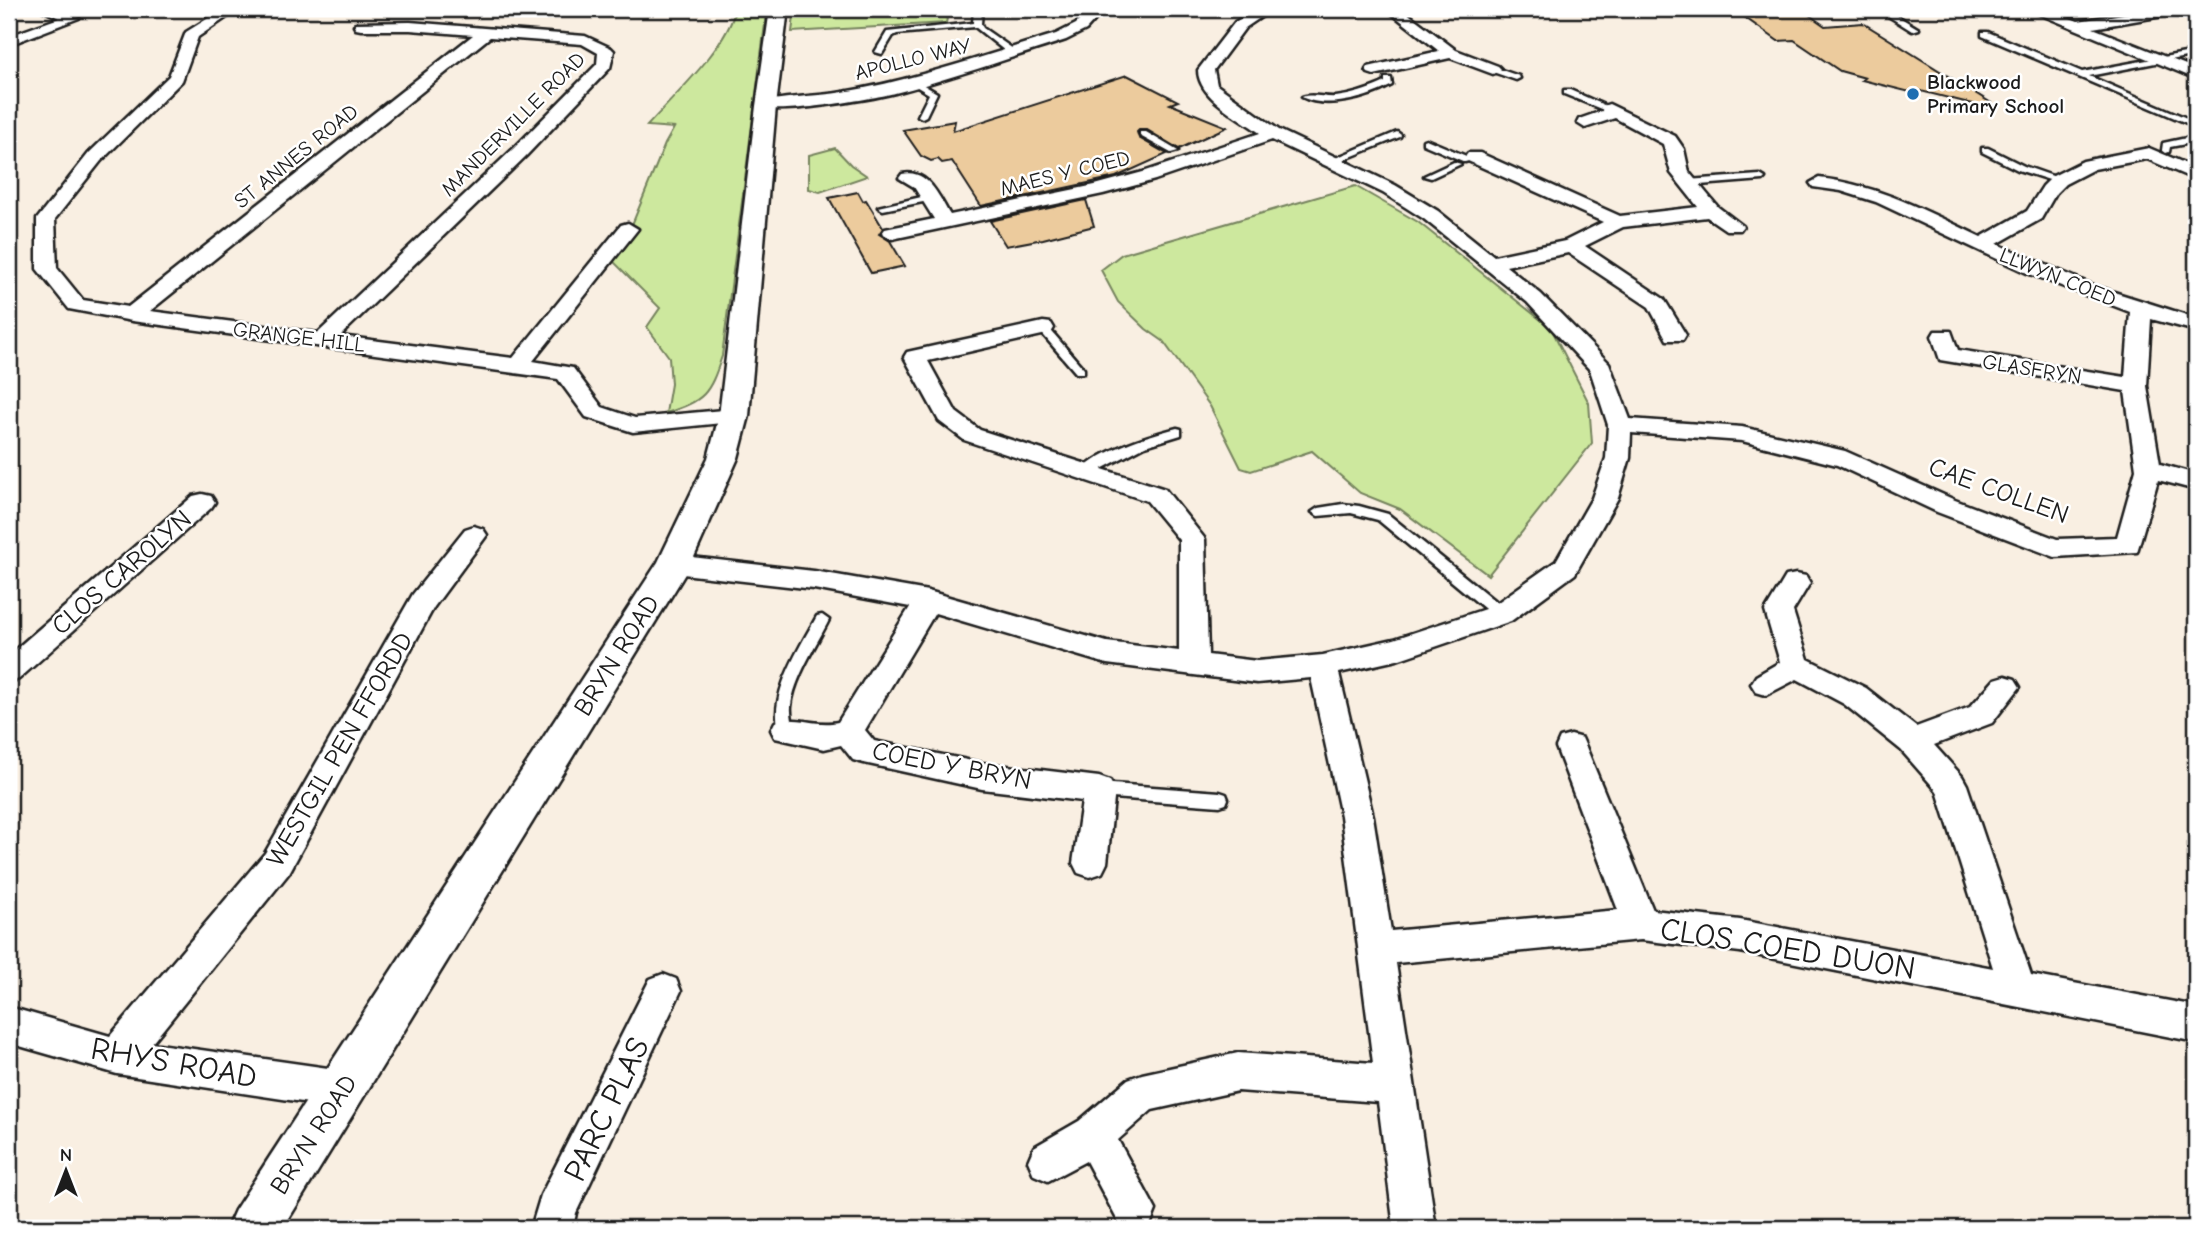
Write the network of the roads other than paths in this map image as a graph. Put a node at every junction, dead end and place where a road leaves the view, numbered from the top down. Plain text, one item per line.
1 (47, 9) edge
2 (232, 9) edge
3 (779, 9) edge
4 (978, 9) edge
5 (1098, 9) edge
6 (1266, 9) edge
7 (1394, 9) edge
8 (1881, 9) edge
9 (2034, 9) edge
10 (2179, 9) edge
11 (978, 25) junction
12 (361, 26) dead end
13 (2077, 26) junction
14 (1915, 29) dead end
15 (488, 31) junction
16 (1985, 34) dead end
17 (9, 41) edge
18 (879, 52) dead end
19 (1013, 53) junction
20 (2196, 53) edge
21 (1451, 54) junction
22 (1359, 60) dead end
23 (2161, 60) junction
24 (1493, 68) joint
25 (1374, 70) junction
26 (2196, 74) edge
27 (2081, 75) junction
28 (1516, 78) dead end
29 (1388, 80) joint
30 (917, 83) junction
31 (1567, 92) dead end
32 (1306, 97) dead end
33 (766, 106) junction
34 (1613, 111) junction
35 (922, 116) dead end
36 (1585, 123) dead end
37 (2196, 125) edge
38 (1143, 134) dead end
39 (1273, 134) junction
40 (1397, 135) dead end
41 (2196, 139) edge
42 (1426, 142) dead end
43 (1495, 148) dead end
44 (1985, 150) dead end
45 (1174, 151) joint
46 (2158, 151) junction
47 (1467, 160) junction
48 (1194, 161) junction
49 (1330, 162) junction
50 (2196, 175) edge
51 (1428, 176) dead end
52 (908, 178) dead end
53 (1760, 178) dead end
54 (2059, 180) junction
55 (1687, 183) junction
56 (1819, 183) dead end
57 (930, 198) junction
58 (883, 208) dead end
59 (1711, 211) junction
60 (1618, 222) junction
61 (946, 223) junction
62 (2196, 224) edge
63 (1733, 226) dead end
64 (628, 229) dead end
65 (2196, 231) edge
66 (892, 233) dead end
67 (1982, 245) junction
68 (1570, 246) junction
69 (1490, 263) junction
70 (2141, 311) junction
71 (132, 315) junction
72 (2196, 325) edge
73 (1043, 328) joint
74 (1675, 335) dead end
75 (1943, 336) dead end
76 (323, 340) junction
77 (519, 365) junction
78 (1080, 371) dead end
79 (2136, 386) junction
80 (734, 416) junction
81 (1620, 425) junction
82 (1177, 432) dead end
83 (2148, 469) junction
84 (1086, 472) junction
85 (2196, 482) edge
86 (202, 502) dead end
87 (1318, 512) dead end
88 (474, 535) dead end
89 (674, 564) junction
90 (1796, 583) dead end
91 (928, 601) junction
92 (1502, 614) junction
93 (822, 620) dead end
94 (1194, 664) junction
95 (1323, 666) junction
96 (1796, 666) junction
97 (9, 671) edge
98 (1766, 684) dead end
99 (2005, 687) dead end
100 (786, 730) joint
101 (848, 731) junction
102 (1912, 741) junction
103 (1571, 747) dead end
104 (1100, 790) junction
105 (1220, 799) dead end
106 (1090, 863) dead end
107 (1641, 924) junction
108 (1376, 949) junction
109 (2018, 989) junction
110 (663, 992) dead end
111 (2196, 1024) edge
112 (9, 1025) edge
113 (117, 1056) junction
114 (1395, 1084) junction
115 (342, 1089) junction
116 (1093, 1135) junction
117 (1048, 1161) dead end
118 (1135, 1210) dead end
119 (253, 1228) edge
120 (552, 1228) edge
121 (1415, 1228) edge

1 - 17 street
2 - 71 street, GRANGE HILL
3 - 33 street, BRYN ROAD
4 - 11 lane
5 - 19 street, APOLLO WAY
6 - 39 street
7 - 21 street
8 - 14 lane
9 - 13 street
10 - 13 street
11 - 18 lane
11 - 19 lane
12 - 15 street, MANDERVILLE ROAD
13 - 23 street
15 - 71 street, ST ANNES ROAD
15 - 76 street, MANDERVILLE ROAD
16 - 27 lane
19 - 30 street, APOLLO WAY
20 - 23 lane
21 - 24 street
21 - 25 street
22 - 25 street
23 - 26 street
23 - 27 lane
24 - 28 lane
25 - 29 street
27 - 37 lane
29 - 32 lane
30 - 33 street, APOLLO WAY
30 - 35 lane
31 - 34 lane
33 - 80 street, BRYN ROAD
34 - 36 street
34 - 55 street
38 - 45 lane
39 - 48 street, MAES Y COED
39 - 49 street
40 - 49 lane
41 - 46 lane
42 - 47 lane
43 - 47 street
44 - 54 lane
45 - 48 street
46 - 50 street
46 - 54 street
47 - 51 lane
47 - 60 street
48 - 61 street, MAES Y COED
49 - 69 street
52 - 57 street
53 - 55 lane
54 - 67 street
55 - 59 street
56 - 67 street, LLWYN COED
57 - 58 lane
57 - 61 street
59 - 60 street
59 - 63 street
60 - 68 street
61 - 66 street, MAES Y COED
62 - 65 lane
64 - 77 street
67 - 70 street, LLWYN COED
68 - 69 street
68 - 74 street
69 - 81 street
70 - 72 street, LLWYN COED
70 - 79 street, CAE COLLEN
71 - 76 street, GRANGE HILL
73 - 78 lane
73 - 84 street
75 - 79 street, GLASFRYN
76 - 77 street, GRANGE HILL
77 - 80 street, GRANGE HILL
79 - 83 street, CAE COLLEN
80 - 89 street, BRYN ROAD
81 - 83 street, CAE COLLEN
81 - 92 street
82 - 84 lane
83 - 85 street
84 - 94 street
86 - 97 street, CLOS CAROLYN
87 - 92 lane
88 - 113 street, WESTGIL PEN FFORDD
89 - 91 street
89 - 115 street, BRYN ROAD
90 - 96 street
91 - 94 street
91 - 101 street, COED Y BRYN
92 - 95 street
93 - 100 lane
94 - 95 street
95 - 108 street
96 - 98 street
96 - 102 street
99 - 102 street
100 - 101 street
101 - 104 street, COED Y BRYN
102 - 109 street
103 - 107 street
104 - 105 lane
104 - 106 street
107 - 108 street, CLOS COED DUON
107 - 109 street, CLOS COED DUON
108 - 114 street
109 - 111 street, CLOS COED DUON
110 - 120 street, PARC PLAS
112 - 113 street, RHYS ROAD
113 - 115 street, RHYS ROAD
114 - 116 street
114 - 121 street
115 - 119 street, BRYN ROAD
116 - 117 street
116 - 118 street

